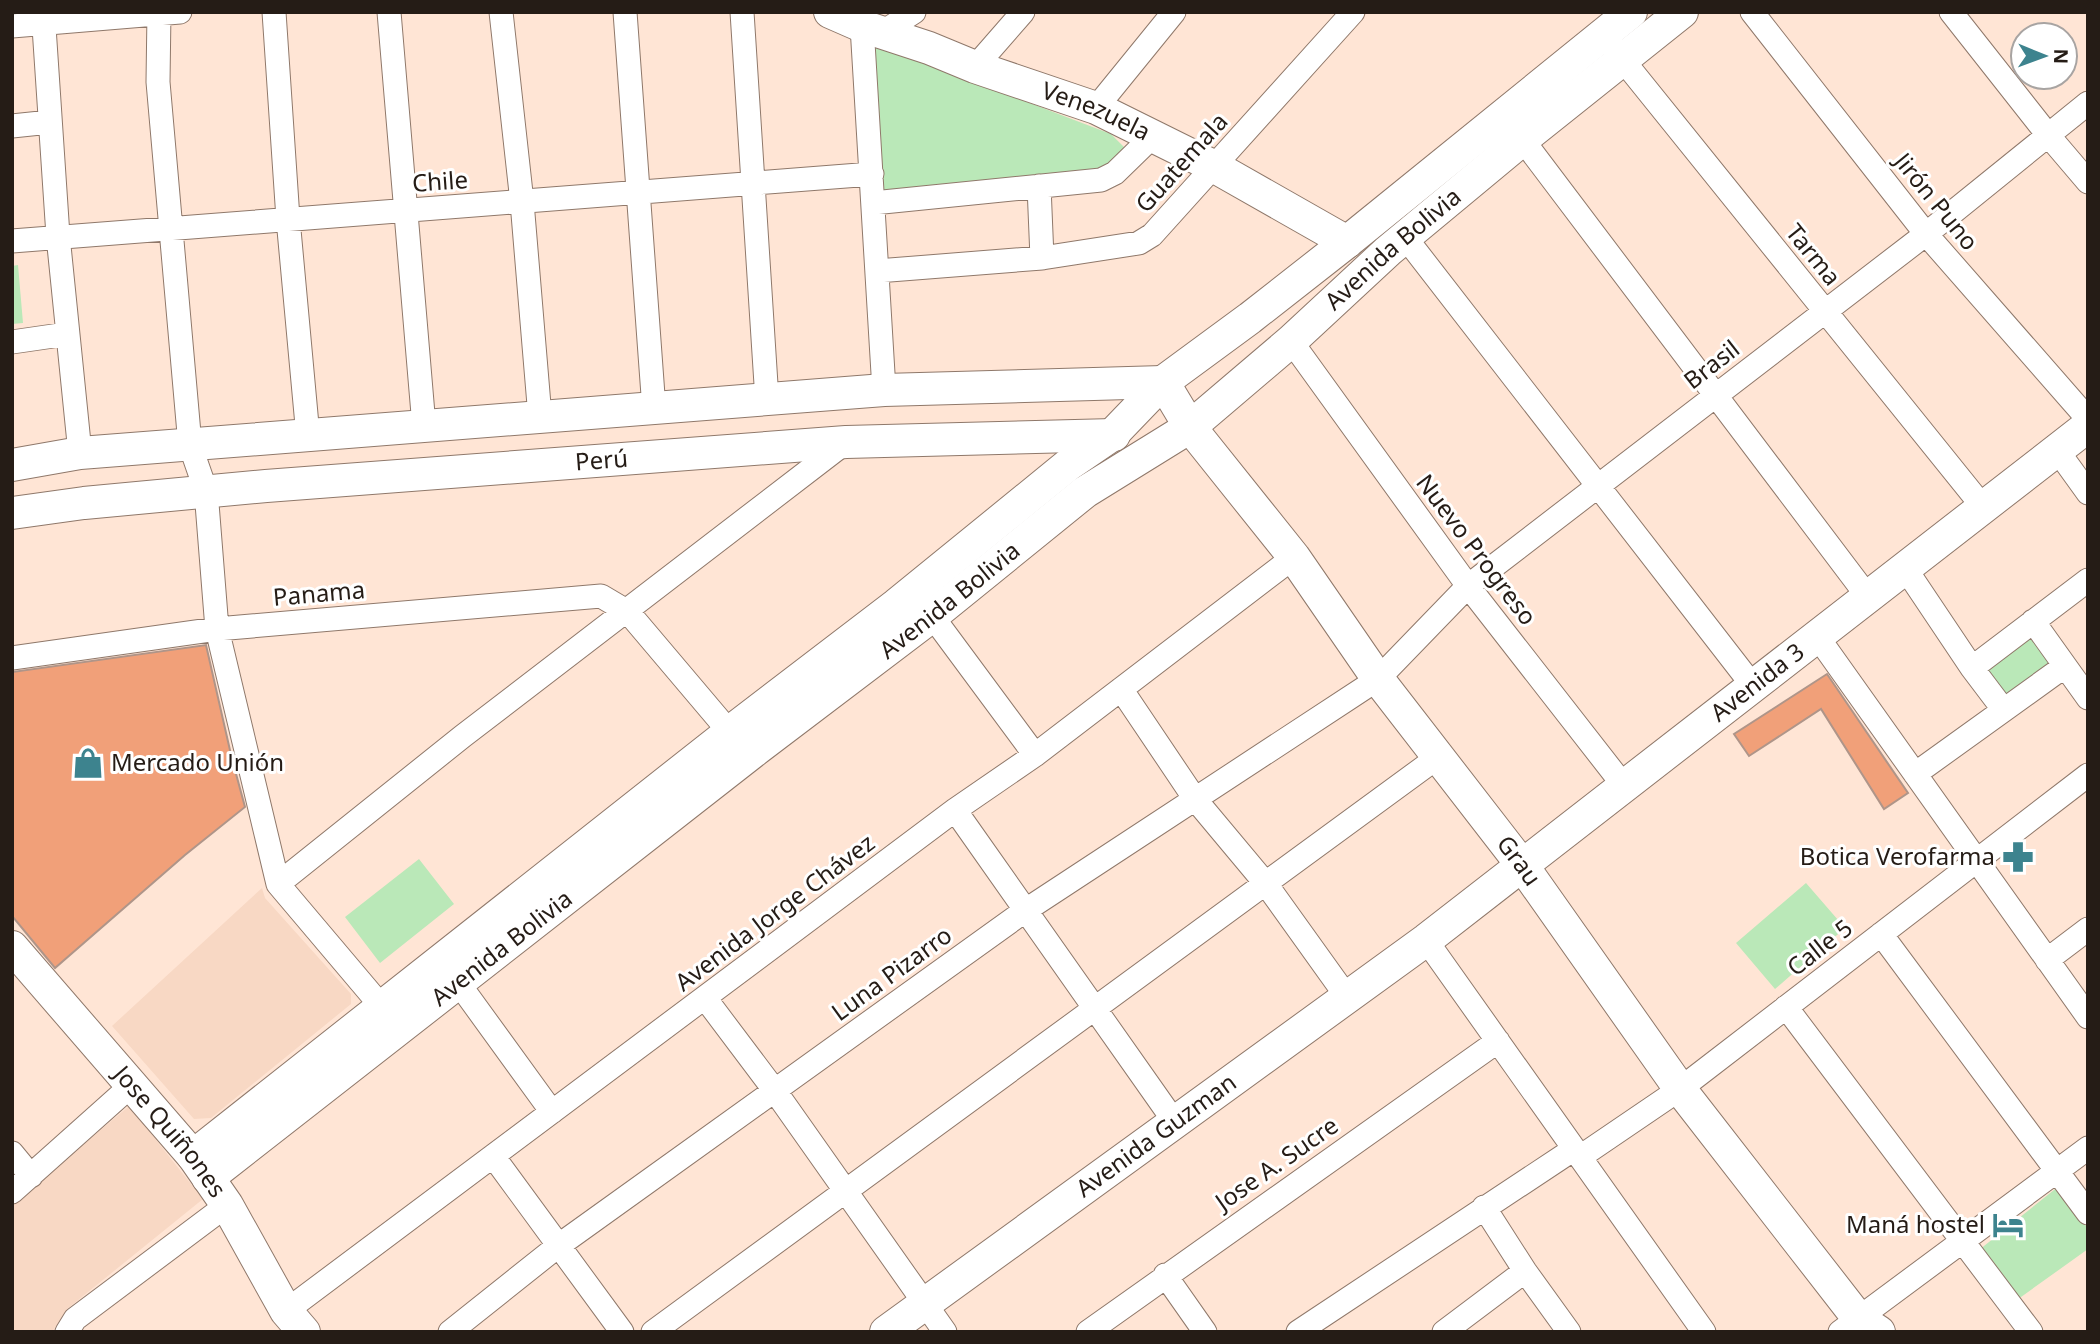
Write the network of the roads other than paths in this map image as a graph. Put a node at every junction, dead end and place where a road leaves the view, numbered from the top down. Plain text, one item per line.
1 (274, 12) edge
2 (389, 12) edge
3 (501, 12) edge
4 (625, 12) edge
5 (742, 12) edge
6 (830, 12) edge
7 (914, 12) edge
8 (1023, 12) edge
9 (1174, 12) edge
10 (1353, 12) edge
11 (1631, 12) edge
12 (1682, 12) edge
13 (1752, 12) edge
14 (1951, 12) edge
15 (165, 13) edge
16 (43, 19) edge
17 (12, 26) edge
18 (872, 29) junction
19 (1603, 35) junction
20 (1623, 60) junction
21 (975, 67) junction
22 (2088, 103) edge
23 (1096, 108) junction
24 (50, 122) junction
25 (12, 126) edge
26 (1513, 127) junction
27 (2048, 135) junction
28 (1152, 137) junction
29 (1215, 167) junction
30 (872, 174) junction
31 (2088, 182) edge
32 (752, 184) junction
33 (1039, 186) junction
34 (640, 193) junction
35 (522, 202) junction
36 (873, 203) junction
37 (406, 210) junction
38 (288, 219) junction
39 (170, 228) junction
40 (1926, 234) junction
41 (58, 236) junction
42 (1405, 237) junction
43 (12, 241) edge
44 (1347, 242) junction
45 (1042, 258) junction
46 (877, 271) junction
47 (1825, 312) junction
48 (68, 334) junction
49 (1291, 341) junction
50 (12, 342) edge
51 (1163, 382) junction
52 (884, 390) junction
53 (1717, 395) junction
54 (767, 400) junction
55 (654, 409) junction
56 (540, 417) junction
57 (2088, 419) edge
58 (425, 426) junction
59 (2088, 426) edge
60 (1190, 427) junction
61 (1112, 435) junction
62 (307, 436) junction
63 (846, 442) junction
64 (190, 445) junction
65 (2057, 450) junction
66 (80, 453) junction
67 (12, 466) edge
68 (1598, 486) junction
69 (206, 491) junction
70 (2088, 493) edge
71 (1983, 507) junction
72 (12, 513) edge
73 (1294, 557) junction
74 (1905, 568) junction
75 (2088, 580) edge
76 (1468, 586) junction
77 (914, 591) junction
78 (1868, 597) junction
79 (628, 612) junction
80 (933, 616) junction
81 (2033, 621) junction
82 (217, 629) junction
83 (1816, 636) junction
84 (12, 658) edge
85 (2065, 666) junction
86 (1972, 668) junction
87 (1378, 678) junction
88 (1753, 686) junction
89 (1121, 689) junction
90 (2088, 698) edge
91 (2003, 709) junction
92 (740, 744) junction
93 (1035, 755) junction
94 (1438, 758) junction
95 (1915, 774) junction
96 (2088, 775) edge
97 (1624, 786) junction
98 (1195, 799) junction
99 (956, 810) junction
100 (1976, 861) junction
101 (1522, 865) junction
102 (278, 884) junction
103 (1266, 884) junction
104 (1026, 910) junction
105 (2088, 929) edge
106 (1881, 934) junction
107 (1426, 940) junction
108 (12, 947) edge
109 (2047, 960) junction
110 (450, 971) junction
111 (1347, 997) junction
112 (705, 998) junction
113 (382, 1007) junction
114 (1786, 1007) junction
115 (1096, 1009) junction
116 (2088, 1017) edge
117 (1498, 1041) junction
118 (133, 1084) junction
119 (1680, 1089) junction
120 (775, 1091) junction
121 (552, 1112) junction
122 (1174, 1121) junction
123 (2088, 1148) edge
124 (12, 1153) edge
125 (1577, 1153) junction
126 (493, 1156) junction
127 (200, 1167) junction
128 (2057, 1169) junction
129 (31, 1176) junction
130 (846, 1191) junction
131 (12, 1192) edge
132 (227, 1205) junction
133 (1484, 1207) junction
134 (2088, 1213) edge
135 (1960, 1241) junction
136 (558, 1247) junction
137 (1525, 1271) junction
138 (1165, 1275) junction
139 (925, 1303) junction
140 (295, 1321) edge
141 (1860, 1328) edge
142 (67, 1332) edge
143 (450, 1332) edge
144 (622, 1332) edge
145 (653, 1332) edge
146 (886, 1332) edge
147 (945, 1332) edge
148 (1088, 1332) edge
149 (1205, 1332) edge
150 (1298, 1332) edge
151 (1444, 1332) edge
152 (1569, 1332) edge
153 (1704, 1332) edge
154 (2031, 1332) edge

1 - 38 street
2 - 37 street
3 - 35 street
4 - 34 street
5 - 32 street
6 - 18 street, Venezuela
7 - 18 street
8 - 21 street
9 - 23 street
10 - 29 street, Guatemala
11 - 19 street, Avenida Bolivia
12 - 20 street, Avenida Bolivia
13 - 40 street, Jirón Puno
14 - 27 street
15 - 16 street
15 - 39 street
16 - 17 street
16 - 24 street
18 - 21 street, Venezuela
18 - 30 street
19 - 20 street, Tarma
19 - 26 street, Avenida Bolivia
20 - 26 street, Avenida Bolivia
20 - 47 street, Tarma
21 - 23 street, Venezuela
22 - 27 street, Brasil
23 - 28 street, Venezuela
24 - 25 street
24 - 41 street
26 - 42 street, Avenida Bolivia
26 - 44 street, Avenida Bolivia
26 - 53 street
27 - 31 street
27 - 40 street, Brasil
28 - 29 street, Venezuela
28 - 33 street
29 - 44 street, Venezuela
29 - 45 street, Guatemala
30 - 32 street, Chile
30 - 36 street
32 - 34 street, Chile
32 - 54 street
33 - 36 street
33 - 45 street
34 - 35 street, Chile
34 - 55 street
35 - 37 street, Chile
35 - 56 street
36 - 46 street
37 - 38 street, Chile
37 - 58 street
38 - 39 street, Chile
38 - 62 street
39 - 41 street, Chile
39 - 64 street
40 - 47 street, Brasil
40 - 57 street, Jirón Puno
41 - 43 street, Chile
41 - 48 street
42 - 49 street, Avenida Bolivia
42 - 68 street
44 - 51 street, Avenida Bolivia
45 - 46 street, Guatemala
46 - 52 street
47 - 53 street, Brasil
47 - 71 street, Tarma
48 - 50 street
48 - 66 street
49 - 60 street, Avenida Bolivia
49 - 76 street, Nuevo Progreso
51 - 52 street, Perú
51 - 60 street, Grau
51 - 61 street, Avenida Bolivia
52 - 54 street, Perú
53 - 68 street, Brasil
53 - 78 street
54 - 55 street, Perú
55 - 56 street, Perú
56 - 58 street, Perú
58 - 62 street, Perú
59 - 65 street, Avenida 3
60 - 61 street, Perú
60 - 73 street, Grau
60 - 80 street, Avenida Bolivia
61 - 63 street, Perú
61 - 77 street, Avenida Bolivia
62 - 64 street, Perú
63 - 69 street, Perú
63 - 79 street
64 - 66 street, Perú
64 - 69 street
65 - 70 street
65 - 71 street, Avenida 3
66 - 67 street, Perú
68 - 76 street, Brasil
68 - 88 street
69 - 72 street, Perú
69 - 82 street
71 - 74 street, Avenida 3
73 - 87 street, Grau
73 - 89 street, Avenida Jorge Chávez
74 - 78 street, Avenida 3
74 - 86 street
75 - 81 street
76 - 87 street, Brasil
76 - 97 street, Nuevo Progreso
77 - 80 street
77 - 92 street, Avenida Bolivia
78 - 83 street, Avenida 3
79 - 82 street, Panama
79 - 92 street
79 - 102 street
80 - 92 street, Avenida Bolivia
80 - 93 street
81 - 85 street
81 - 86 street
82 - 84 street, Panama
82 - 102 street
83 - 88 street, Avenida 3
83 - 95 street
85 - 90 street
85 - 91 street
86 - 91 street
87 - 94 street, Grau
87 - 98 street, Luna Pizarro
88 - 97 street, Avenida 3
89 - 93 street, Avenida Jorge Chávez
89 - 98 street
91 - 95 street
92 - 110 street, Avenida Bolivia
93 - 99 street, Avenida Jorge Chávez
94 - 101 street, Grau
94 - 103 street
95 - 100 street
96 - 100 street, Calle 5
97 - 101 street, Avenida 3
98 - 103 street
98 - 104 street, Luna Pizarro
99 - 104 street
99 - 112 street, Avenida Jorge Chávez
100 - 106 street, Calle 5
100 - 109 street
101 - 107 street, Avenida 3
101 - 119 street, Grau
102 - 113 street
103 - 111 street
103 - 115 street
104 - 115 street
104 - 120 street, Luna Pizarro
105 - 109 street
106 - 114 street, Calle 5
106 - 128 street
107 - 111 street, Avenida Guzman
107 - 117 street
108 - 118 street, Jose Quiñones
109 - 116 street
110 - 113 street, Avenida Bolivia
110 - 121 street
110 - 127 street, Avenida Bolivia
111 - 122 street, Avenida Guzman
112 - 120 street
112 - 121 street, Avenida Jorge Chávez
113 - 127 street, Avenida Bolivia
114 - 119 street, Calle 5
114 - 135 street
115 - 122 street
115 - 130 street
117 - 125 street
117 - 138 street, Jose A. Sucre
118 - 127 street, Jose Quiñones
118 - 129 street
119 - 125 street, Calle 5
119 - 141 street, Grau
120 - 130 street
120 - 136 street, Luna Pizarro
121 - 126 street, Avenida Jorge Chávez
122 - 139 street, Avenida Guzman
123 - 128 street
124 - 129 street
125 - 133 street, Calle 5
125 - 153 street
126 - 136 street
126 - 140 street, Avenida Jorge Chávez
127 - 132 street, Jose Quiñones
128 - 134 street
128 - 135 street
129 - 131 street
130 - 139 street
130 - 145 street
132 - 140 street, Jose Quiñones
132 - 142 street
133 - 137 street
133 - 150 street, Calle 5
135 - 141 street
135 - 154 street
136 - 143 street, Luna Pizarro
136 - 144 street
137 - 151 street
137 - 152 street
138 - 148 street, Jose A. Sucre
138 - 149 street
139 - 146 street, Avenida Guzman
139 - 147 street

